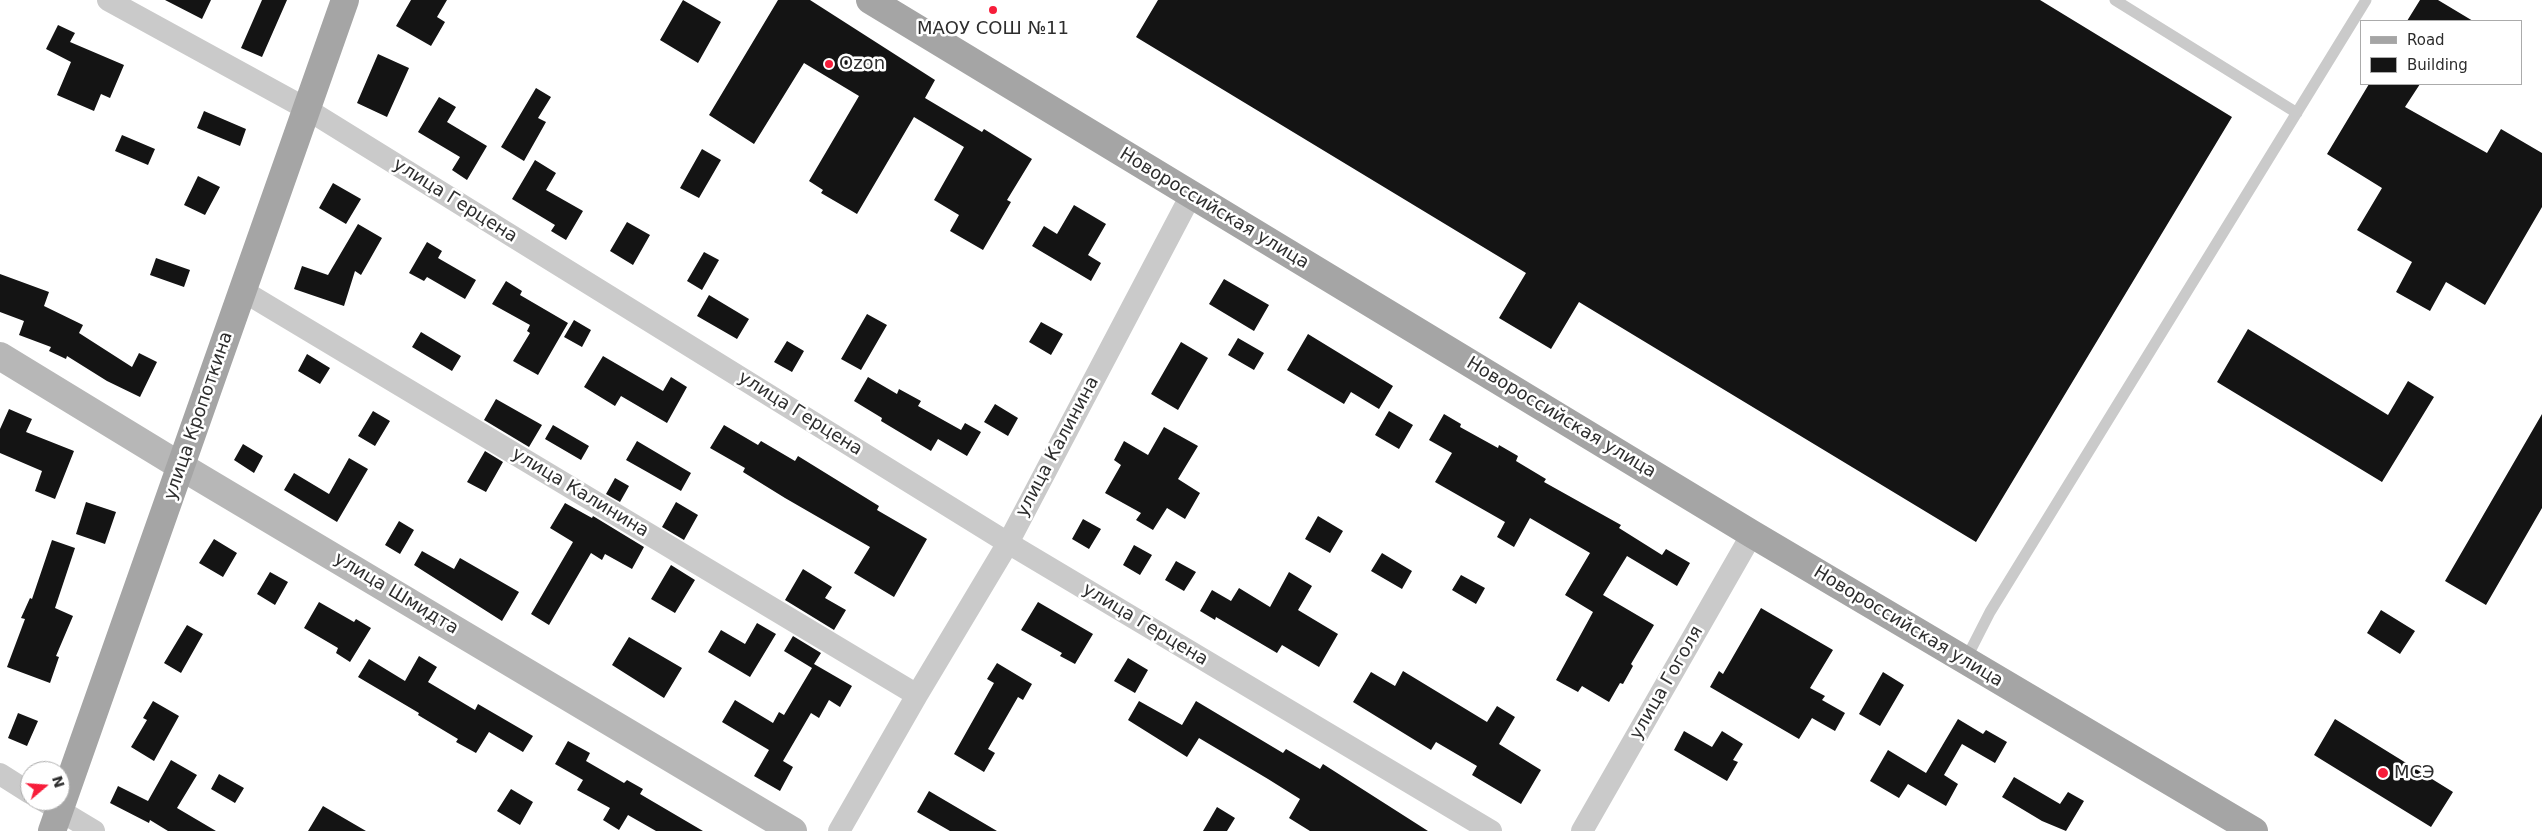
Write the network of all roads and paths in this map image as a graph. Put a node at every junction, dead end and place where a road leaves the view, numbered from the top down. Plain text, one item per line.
1 (108, 0) edge
2 (345, 0) edge
3 (870, 0) edge
4 (2115, 0) edge
5 (2366, 0) edge
6 (305, 108) junction
7 (2297, 113) junction
8 (1191, 195) junction
9 (243, 291) junction
10 (0, 356) edge
11 (182, 467) junction
12 (1752, 534) junction
13 (1008, 543) junction
14 (1965, 661) junction
15 (917, 694) junction
16 (0, 774) edge
17 (20, 787) edge
18 (52, 814) edge
19 (94, 831) edge
20 (793, 831) edge
21 (839, 831) edge
22 (1490, 831) edge
23 (1582, 831) edge
24 (2254, 831) edge

1 - 6 street, улица Герцена
2 - 6 main road, улица Кропоткина
3 - 8 main road, Новороссийская улица
4 - 7 lane
5 - 7 lane
6 - 9 main road, улица Кропоткина
6 - 13 street, улица Герцена
7 - 14 lane
8 - 12 main road, Новороссийская улица
8 - 13 street, улица Калинина
9 - 11 main road, улица Кропоткина
9 - 15 street, улица Калинина
10 - 11 street, улица Шмидта
11 - 18 main road, улица Кропоткина
11 - 20 street, улица Шмидта
12 - 14 main road, Новороссийская улица
12 - 23 street, улица Гоголя
13 - 15 street, улица Калинина
13 - 22 street, улица Герцена
14 - 24 main road, Новороссийская улица
15 - 21 street, улица Калинина
16 - 17 street
18 - 19 street

